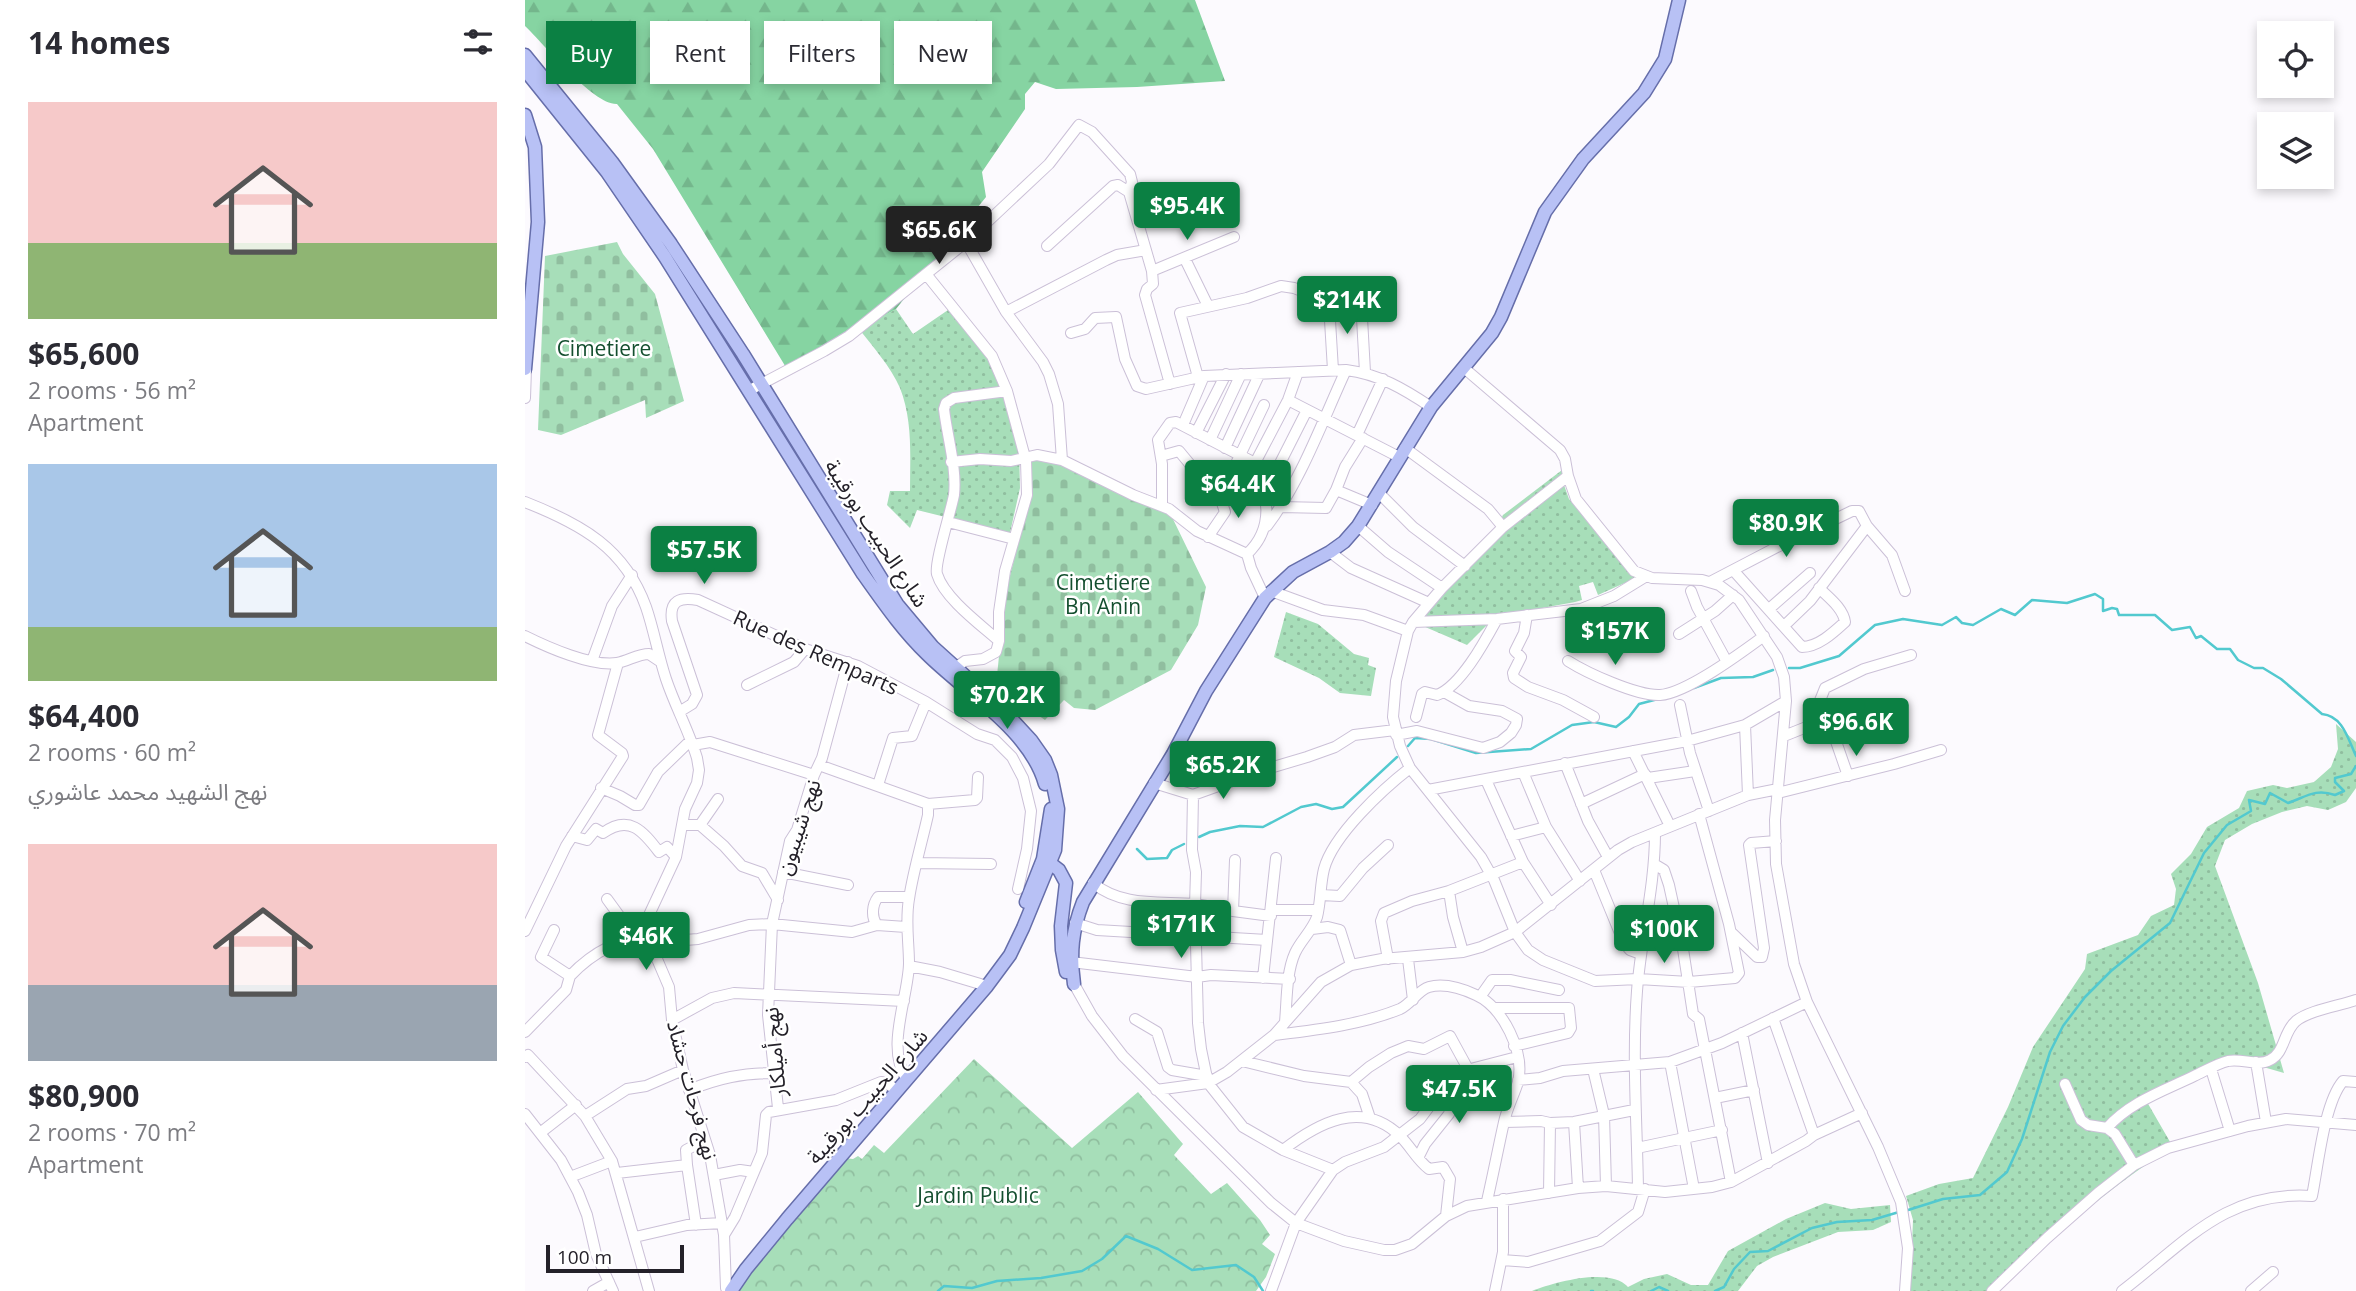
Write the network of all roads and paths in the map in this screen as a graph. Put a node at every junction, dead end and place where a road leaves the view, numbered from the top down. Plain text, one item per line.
1 (1679, 0) edge
2 (525, 55) edge
3 (525, 70) edge
4 (525, 115) edge
5 (1129, 192) junction
6 (1234, 237) dead end
7 (966, 243) junction
8 (1047, 246) dead end
9 (1146, 250) junction
10 (1185, 259) junction
11 (1153, 271) junction
12 (926, 274) junction
13 (1329, 304) junction
14 (1208, 306) junction
15 (1006, 312) junction
16 (1071, 333) dead end
17 (525, 351) edge
18 (1464, 368) junction
19 (525, 369) edge
20 (1333, 370) junction
21 (1346, 370) junction
22 (1298, 372) junction
23 (1365, 372) junction
24 (1226, 374) junction
25 (1241, 374) junction
26 (1259, 375) junction
27 (1201, 376) junction
28 (1383, 379) junction
29 (525, 384) edge
30 (1170, 384) junction
31 (755, 387) junction
32 (1007, 391) junction
33 (525, 398) edge
34 (1288, 400) junction
35 (1264, 404) dead end
36 (1431, 408) junction
37 (1307, 410) junction
38 (1324, 417) junction
39 (1182, 425) junction
40 (1196, 433) junction
41 (1360, 436) junction
42 (1210, 440) junction
43 (1225, 448) junction
44 (1402, 453) junction
45 (1239, 454) junction
46 (1161, 456) junction
47 (1025, 458) junction
48 (1062, 460) junction
49 (951, 462) junction
50 (1255, 463) junction
51 (1568, 476) junction
52 (1336, 491) junction
53 (1379, 493) junction
54 (1265, 494) junction
55 (1220, 497) junction
56 (525, 502) edge
57 (1372, 505) junction
58 (1162, 506) junction
59 (1281, 507) junction
60 (948, 522) junction
61 (1358, 526) junction
62 (1867, 526) junction
63 (1503, 527) junction
64 (1264, 530) junction
65 (1208, 537) junction
66 (1014, 539) junction
67 (1329, 552) junction
68 (1247, 554) junction
69 (1465, 566) junction
70 (1733, 570) junction
71 (1810, 573) dead end
72 (632, 575) junction
73 (1646, 577) junction
74 (1710, 582) junction
75 (1441, 588) junction
76 (1819, 589) junction
77 (1691, 591) dead end
78 (1905, 592) dead end
79 (1268, 595) junction
80 (1733, 595) junction
81 (1429, 603) junction
82 (1769, 609) junction
83 (1527, 615) junction
84 (1497, 619) junction
85 (1704, 619) junction
86 (1784, 626) junction
87 (1411, 627) junction
88 (1679, 634) dead end
89 (525, 636) edge
90 (1764, 636) junction
91 (999, 641) junction
92 (805, 649) junction
93 (1911, 655) dead end
94 (592, 661) junction
95 (1568, 661) dead end
96 (661, 662) junction
97 (848, 662) junction
98 (618, 663) junction
99 (1727, 663) junction
100 (951, 670) junction
101 (747, 685) dead end
102 (1444, 692) junction
103 (1821, 698) junction
104 (1786, 701) junction
105 (926, 702) junction
106 (1680, 705) dead end
107 (679, 712) junction
108 (1416, 717) dead end
109 (1594, 717) dead end
110 (1745, 725) junction
111 (1396, 733) junction
112 (1783, 736) junction
113 (1687, 741) junction
114 (691, 743) junction
115 (1941, 750) dead end
116 (1633, 751) junction
117 (1565, 763) junction
118 (819, 765) junction
119 (1410, 768) junction
120 (1695, 771) junction
121 (1523, 772) junction
122 (814, 775) junction
123 (1646, 776) junction
124 (1848, 776) junction
125 (978, 778) dead end
126 (1486, 780) junction
127 (1154, 783) junction
128 (879, 785) junction
129 (601, 788) junction
130 (1428, 790) junction
131 (1778, 791) junction
132 (1193, 795) junction
133 (1748, 795) junction
134 (717, 799) dead end
135 (928, 804) junction
136 (1581, 804) junction
137 (1704, 813) junction
138 (683, 825) junction
139 (700, 825) junction
140 (1670, 826) junction
141 (1546, 827) junction
142 (1654, 833) junction
143 (572, 836) junction
144 (1511, 836) junction
145 (1776, 841) junction
146 (1388, 845) dead end
147 (676, 857) junction
148 (1608, 857) junction
149 (1276, 858) dead end
150 (1235, 860) dead end
151 (1047, 861) junction
152 (1523, 862) junction
153 (918, 863) junction
154 (991, 864) dead end
155 (1654, 864) junction
156 (1594, 870) junction
157 (783, 872) junction
158 (1491, 875) junction
159 (1580, 881) junction
160 (1093, 883) junction
161 (848, 885) dead end
162 (1018, 889) dead end
163 (1449, 891) junction
164 (1321, 895) junction
165 (909, 897) junction
166 (607, 899) dead end
167 (778, 900) junction
168 (1195, 905) junction
169 (1551, 905) junction
170 (1318, 910) junction
171 (1233, 911) junction
172 (1271, 913) junction
173 (1075, 923) junction
174 (772, 924) junction
175 (877, 925) junction
176 (906, 928) junction
177 (1312, 929) junction
178 (554, 930) dead end
179 (525, 932) edge
180 (1515, 932) junction
181 (1732, 933) junction
182 (1196, 936) junction
183 (636, 939) junction
184 (1267, 940) junction
185 (650, 941) junction
186 (1463, 952) junction
187 (1641, 954) junction
188 (1388, 959) junction
189 (1408, 959) junction
190 (1071, 962) junction
191 (1351, 965) junction
192 (909, 966) junction
193 (570, 976) junction
194 (1197, 977) junction
195 (1262, 978) junction
196 (1290, 979) junction
197 (1638, 979) junction
198 (1689, 982) junction
199 (1074, 984) junction
200 (983, 985) junction
201 (1559, 990) dead end
202 (769, 996) junction
203 (1481, 997) junction
204 (1413, 1000) junction
205 (2356, 1000) edge
206 (904, 1001) junction
207 (1807, 1002) junction
208 (1495, 1008) junction
209 (1773, 1018) junction
210 (672, 1020) junction
211 (1135, 1020) dead end
212 (1285, 1023) junction
213 (525, 1032) edge
214 (1742, 1033) junction
215 (1274, 1035) junction
216 (1514, 1046) junction
217 (1705, 1049) junction
218 (525, 1057) edge
219 (1517, 1057) junction
220 (1242, 1061) junction
221 (1670, 1062) junction
222 (2256, 1062) junction
223 (1636, 1064) junction
224 (1593, 1069) junction
225 (2211, 1069) junction
226 (683, 1070) junction
227 (1172, 1070) junction
228 (1463, 1070) junction
229 (775, 1073) junction
230 (905, 1077) junction
231 (1207, 1079) junction
232 (1518, 1080) junction
233 (1351, 1082) junction
234 (2356, 1082) edge
235 (2065, 1083) dead end
236 (1172, 1086) junction
237 (894, 1089) junction
238 (689, 1090) junction
239 (1156, 1090) junction
240 (1754, 1090) junction
241 (1715, 1098) junction
242 (576, 1105) junction
243 (778, 1108) junction
244 (1634, 1110) junction
245 (1862, 1113) junction
246 (525, 1114) edge
247 (1604, 1115) junction
248 (585, 1116) junction
249 (1370, 1118) junction
250 (1504, 1122) junction
251 (1574, 1122) junction
252 (2266, 1122) junction
253 (1550, 1123) junction
254 (2326, 1123) junction
255 (2356, 1125) edge
256 (2107, 1128) junction
257 (1722, 1130) junction
258 (2230, 1131) junction
259 (540, 1133) junction
260 (1814, 1135) junction
261 (1400, 1136) junction
262 (1683, 1138) junction
263 (705, 1140) junction
264 (1637, 1148) junction
265 (1283, 1150) junction
266 (1418, 1158) junction
267 (612, 1161) junction
268 (1768, 1163) junction
269 (687, 1165) junction
270 (2134, 1165) junction
271 (1333, 1170) junction
272 (754, 1172) junction
273 (617, 1173) junction
274 (715, 1175) junction
275 (570, 1177) junction
276 (1731, 1182) junction
277 (1606, 1186) junction
278 (1578, 1188) junction
279 (1642, 1189) junction
280 (1694, 1189) junction
281 (1549, 1193) junction
282 (1503, 1199) junction
283 (1487, 1201) junction
284 (1446, 1216) junction
285 (722, 1223) junction
286 (1296, 1223) junction
287 (696, 1225) junction
288 (724, 1235) junction
289 (635, 1237) junction
290 (1502, 1260) junction
291 (2273, 1272) dead end
292 (611, 1286) edge
293 (1273, 1289) edge
294 (728, 1290) edge
295 (593, 1291) edge
296 (649, 1291) edge
297 (1495, 1291) edge
298 (1905, 1291) edge
299 (1992, 1291) edge
300 (2122, 1291) edge
301 (2251, 1291) edge

1 - 18 main road
2 - 31 main road, شارع الحبيب بورقيبة
3 - 31 main road, شارع الحبيب بورقيبة
4 - 17 main road
5 - 7 street
5 - 8 street
5 - 9 street
6 - 10 street
7 - 12 street
7 - 15 street
9 - 11 street
9 - 15 street
10 - 11 street
10 - 14 street
11 - 30 street
12 - 31 street
12 - 32 street
13 - 14 street
13 - 20 street
13 - 23 street
14 - 27 street
15 - 48 street
16 - 30 street
17 - 19 main road
18 - 36 main road
18 - 51 street
19 - 29 street
20 - 21 street
20 - 22 street
21 - 23 street
21 - 38 street
22 - 26 street
22 - 34 street
23 - 28 street
24 - 25 street
24 - 27 street
24 - 40 street
25 - 26 street
25 - 42 street
26 - 43 street
27 - 30 street
27 - 39 street
28 - 36 street
28 - 41 street
29 - 33 street
31 - 100 main road, شارع الحبيب بورقيبة
32 - 47 street
32 - 49 street
34 - 37 street
34 - 50 street
35 - 45 street
36 - 44 main road
37 - 38 street
37 - 54 street
38 - 41 street
38 - 59 street
39 - 40 street
39 - 46 street
40 - 42 street
41 - 44 street
41 - 52 street
42 - 43 street
43 - 45 street
44 - 53 main road
44 - 63 street
45 - 50 street
45 - 55 street
46 - 55 street
46 - 58 street
47 - 48 street
47 - 49 street
47 - 66 street
48 - 58 street
49 - 60 street
50 - 54 street
51 - 63 street
51 - 73 street
52 - 57 street
52 - 59 street
53 - 57 main road
53 - 69 street
54 - 64 street
55 - 65 street
56 - 72 street
57 - 61 main road
58 - 65 street
59 - 64 street
60 - 66 street
60 - 91 street
61 - 67 main road
61 - 75 street
62 - 70 street
62 - 76 street
62 - 78 street
63 - 69 street
64 - 68 street
65 - 68 street
66 - 91 street
67 - 79 main road
67 - 81 street
68 - 79 street
69 - 75 street
70 - 74 street
70 - 82 street
71 - 82 street
72 - 94 street
72 - 96 street
73 - 74 street
73 - 83 street
74 - 80 street
75 - 81 street
76 - 86 street
76 - 86 street
77 - 85 street
79 - 87 street
79 - 127 main road
80 - 85 street
80 - 90 street
81 - 87 street
82 - 86 street
83 - 84 street
83 - 109 street
84 - 87 street
84 - 102 street
85 - 88 street
85 - 99 street
87 - 111 street
89 - 94 street
90 - 99 street
90 - 104 street
91 - 100 street
92 - 97 street, Rue des Remparts
92 - 101 street
92 - 107 street, Rue des Remparts
93 - 103 street
94 - 98 street
95 - 99 street
96 - 98 street
96 - 107 street
97 - 105 street, Rue des Remparts
97 - 118 street, نهج شيبيون
98 - 129 street
100 - 151 main road, شارع الحبيب بورقيبة
102 - 108 street
102 - 111 street
103 - 112 street
103 - 124 street
104 - 110 street
104 - 112 street
105 - 128 street
105 - 162 street, Rue des Remparts
106 - 113 street
107 - 114 street
110 - 113 street
110 - 133 street
111 - 119 street
111 - 132 street
112 - 131 street
113 - 116 street
113 - 120 street
114 - 122 street
114 - 129 street
114 - 138 street
115 - 124 street
116 - 117 street
116 - 123 street
117 - 121 street
117 - 136 street
118 - 122 street, نهج شيبيون
118 - 128 street
119 - 130 street
119 - 164 street
120 - 123 street
120 - 137 street
121 - 126 street
121 - 141 street
122 - 157 street, نهج شيبيون
123 - 136 street
123 - 140 street
124 - 131 street
125 - 135 street
126 - 130 street
126 - 144 street
127 - 132 street
127 - 160 main road
128 - 135 street
129 - 143 street
130 - 158 street
131 - 133 street
131 - 145 street
132 - 168 street
133 - 137 street
134 - 139 street
135 - 153 street
136 - 148 street
137 - 140 street
137 - 181 street
138 - 139 street
138 - 147 street
139 - 167 street
140 - 142 street
141 - 144 street
141 - 159 street
142 - 148 street
142 - 155 street
143 - 147 street
143 - 179 street
144 - 152 street
145 - 181 street
145 - 207 street
146 - 164 street
147 - 185 street
148 - 156 street
149 - 172 street
150 - 171 street
151 - 199 main road
151 - 200 main road, شارع الحبيب بورقيبة
152 - 158 street
152 - 169 street
153 - 154 street
153 - 165 street
155 - 187 street
155 - 198 street
156 - 159 street
156 - 187 street
157 - 161 street
157 - 167 street, نهج شيبيون
158 - 163 street
158 - 180 street
159 - 169 street
160 - 168 street
160 - 173 main road
163 - 186 street
163 - 188 street
164 - 170 street
165 - 175 street
165 - 176 street
166 - 183 street
167 - 174 street, نهج شيبيون
168 - 171 street
168 - 182 street
169 - 180 street
170 - 172 street
170 - 177 street
171 - 172 street
172 - 184 street
173 - 182 street
173 - 190 main road
174 - 175 street
174 - 185 street
174 - 202 street, نهج شيبيون
175 - 176 street
176 - 192 street
177 - 191 street
177 - 196 street
178 - 193 street
180 - 186 street
180 - 197 street
181 - 198 street
182 - 184 street
182 - 194 street
183 - 185 street
183 - 193 street
184 - 195 street
185 - 210 street, نهج فرحات حشاد
186 - 189 street
187 - 197 street
188 - 189 street
188 - 191 street
189 - 204 street
190 - 194 street
190 - 199 main road
191 - 212 street
192 - 200 street
192 - 206 street
193 - 213 street
194 - 195 street
194 - 231 street
195 - 196 street
196 - 212 street
197 - 198 street
197 - 223 street
198 - 217 street
199 - 239 street
200 - 230 main road, شارع الحبيب بورقيبة
201 - 203 street
202 - 206 street
202 - 210 street
202 - 229 street, نهج أميلكار
203 - 204 street
203 - 208 street
204 - 215 street
205 - 222 street
206 - 230 street
207 - 209 street
207 - 245 street
208 - 216 street
208 - 216 street
209 - 214 street
209 - 260 street
210 - 226 street, نهج فرحات حشاد
211 - 227 street
212 - 215 street
214 - 217 street
214 - 240 street
215 - 220 street
216 - 219 street
217 - 221 street
217 - 241 street
218 - 242 street
219 - 228 street
219 - 232 street
220 - 231 street
220 - 233 street
221 - 223 street
221 - 262 street
222 - 225 street
222 - 252 street
223 - 224 street
223 - 244 street
224 - 232 street
224 - 247 street
225 - 256 street
225 - 258 street
226 - 238 street, نهج فرحات حشاد
226 - 248 street
227 - 231 street
227 - 236 street
228 - 233 street
228 - 261 street
228 - 266 street
229 - 238 street
229 - 243 street, نهج أميلكار
230 - 237 main road, شارع الحبيب بورقيبة
231 - 236 street
231 - 265 street
232 - 250 street
233 - 249 street
234 - 254 street
235 - 256 street
236 - 239 street
237 - 243 street
237 - 294 main road, شارع الحبيب بورقيبة
238 - 263 street, نهج فرحات حشاد
239 - 286 street
240 - 241 street
240 - 268 street
241 - 257 street
242 - 248 street
242 - 259 street
243 - 272 street
244 - 247 street
244 - 264 street
245 - 260 street
245 - 298 street
246 - 259 street
247 - 251 street
247 - 277 street
248 - 267 street
249 - 261 street
249 - 265 street
250 - 253 street
250 - 283 street
251 - 253 street
251 - 278 street
252 - 254 street
252 - 258 street
253 - 281 street
254 - 255 street
254 - 300 street
256 - 270 street
257 - 262 street
257 - 276 street
258 - 270 street
259 - 275 street
260 - 268 street
261 - 266 street
261 - 271 street
262 - 264 street
262 - 280 street
263 - 269 street
263 - 274 street, نهج فرحات حشاد
264 - 279 street
265 - 271 street
266 - 284 street
267 - 273 street
267 - 275 street
268 - 276 street
269 - 273 street
269 - 287 street
270 - 299 street
271 - 286 street
272 - 274 street
272 - 288 street
273 - 289 street
274 - 285 street, نهج فرحات حشاد
275 - 292 street
276 - 280 street
277 - 278 street
277 - 279 street
278 - 281 street
279 - 280 street
279 - 290 street
281 - 282 street
282 - 283 street
282 - 290 street
283 - 284 street
284 - 286 street
285 - 287 street
285 - 288 street, نهج فرحات حشاد
286 - 293 street
287 - 289 street
288 - 294 street, نهج فرحات حشاد
289 - 296 street
290 - 297 street
291 - 301 street
292 - 295 street

